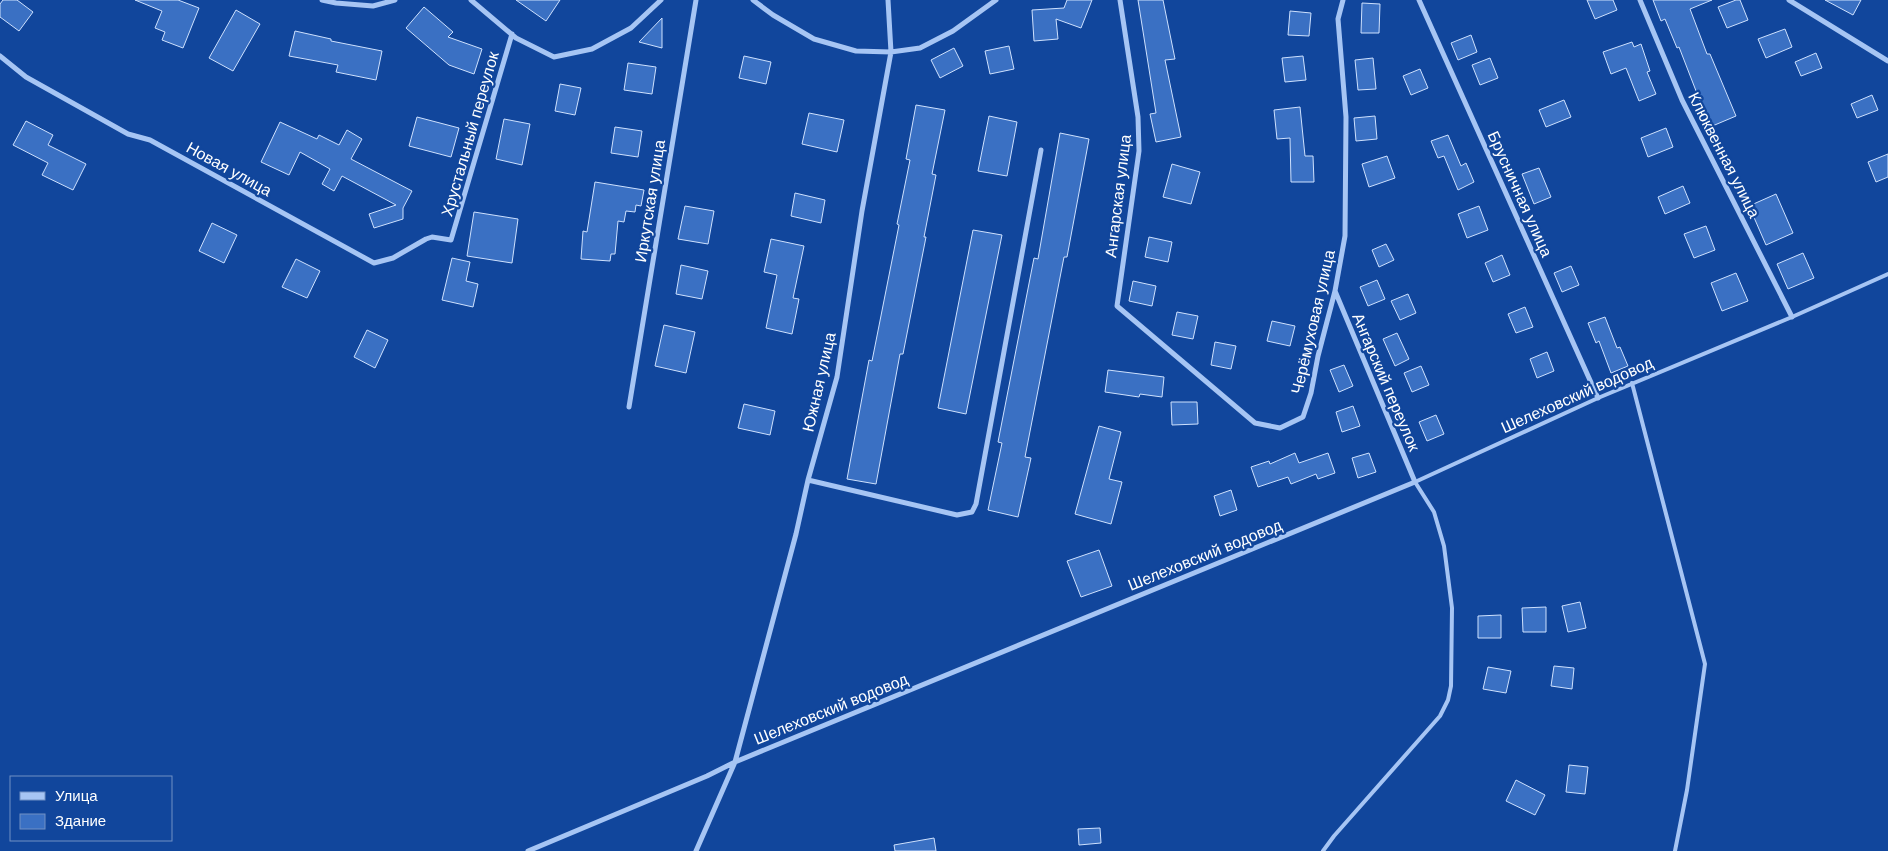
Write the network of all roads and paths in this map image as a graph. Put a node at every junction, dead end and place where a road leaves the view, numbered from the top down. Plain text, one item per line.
1 (322, 0) edge
2 (394, 0) edge
3 (471, 0) edge
4 (661, 0) edge
5 (696, 0) edge
6 (753, 0) edge
7 (888, 0) edge
8 (996, 0) edge
9 (1120, 0) edge
10 (1343, 0) edge
11 (1419, 0) edge
12 (1640, 0) edge
13 (1789, 0) edge
14 (512, 34) junction
15 (891, 52) junction
16 (0, 56) edge
17 (1888, 62) edge
18 (1041, 150) dead end
19 (451, 240) joint
20 (1888, 274) edge
21 (1335, 291) junction
22 (1117, 306) joint
23 (1792, 317) junction
24 (1632, 383) junction
25 (1598, 398) junction
26 (629, 407) dead end
27 (808, 480) junction
28 (1415, 482) junction
29 (734, 762) junction
30 (528, 851) edge
31 (696, 851) edge
32 (1323, 851) edge
33 (1675, 851) edge

1 - 2 street
3 - 14 street
4 - 14 street
5 - 26 street, Иркутская улица
6 - 15 street
7 - 15 street, Южная улица
8 - 15 street
9 - 22 street, Ангарская улица
10 - 21 street, Черёмуховая улица
11 - 25 street, Брусничная улица
12 - 23 street, Клюквенная улица
13 - 17 street
14 - 19 street, Хрустальный переулок
15 - 27 street, Южная улица
16 - 19 street, Новая улица
18 - 27 street
20 - 23 lane, Шелеховский водовод
21 - 22 street, Черёмуховая улица
21 - 28 street, Ангарский переулок
23 - 24 lane, Шелеховский водовод
24 - 25 lane, Шелеховский водовод
24 - 33 lane
25 - 28 lane, Шелеховский водовод
27 - 29 street, Южная улица
28 - 29 street, Шелеховский водовод
28 - 32 lane
29 - 30 street, Шелеховский водовод
29 - 31 street, Южная улица

